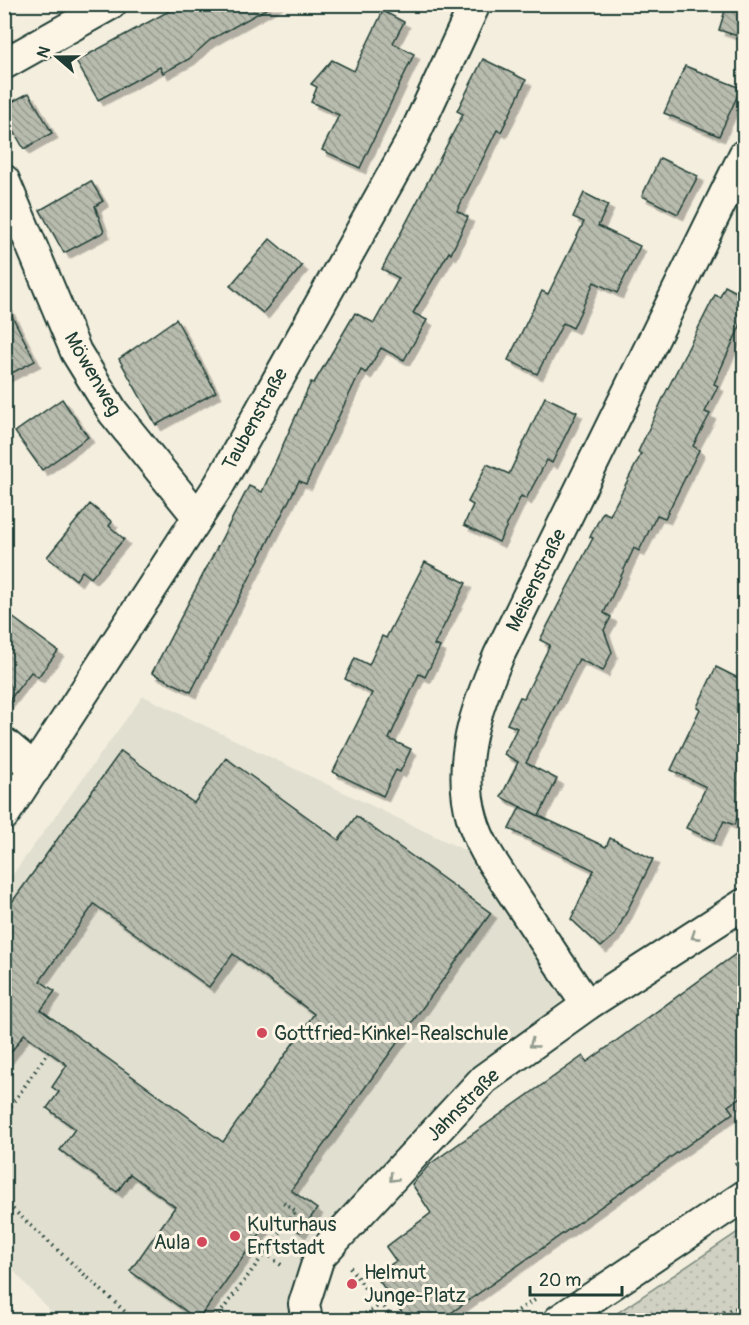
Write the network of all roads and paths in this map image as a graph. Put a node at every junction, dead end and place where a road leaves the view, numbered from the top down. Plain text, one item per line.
1 (111, 4) edge
2 (475, 4) edge
3 (4, 64) edge
4 (744, 155) edge
5 (4, 180) edge
6 (198, 518) junction
7 (4, 743) edge
8 (35, 769) junction
9 (4, 815) edge
10 (744, 904) edge
11 (586, 1005) junction
12 (49, 1052) dead end
13 (4, 1116) edge
14 (744, 1196) edge
15 (4, 1201) edge
16 (283, 1202) dead end
17 (265, 1253) junction
18 (311, 1283) junction
19 (365, 1288) dead end
20 (381, 1304) junction
21 (744, 1306) edge
22 (134, 1320) edge
23 (214, 1320) edge
24 (307, 1320) edge
25 (355, 1320) edge
26 (393, 1320) edge
27 (559, 1320) edge
28 (694, 1320) edge

1 - 3 street
2 - 6 street, Taubenstraße
4 - 11 street, Meisenstraße
5 - 6 street, Möwenweg
6 - 8 street, Taubenstraße
7 - 8 street
8 - 9 street, Taubenstraße
10 -> 11 street, Jahnstraße
11 -> 18 street, Jahnstraße
12 - 13 path
14 - 27 street
15 - 22 path
16 - 17 path
17 - 18 path
17 - 23 path
18 - 24 street, Jahnstraße
19 - 20 path
20 - 25 path
20 - 26 path
21 - 28 path

